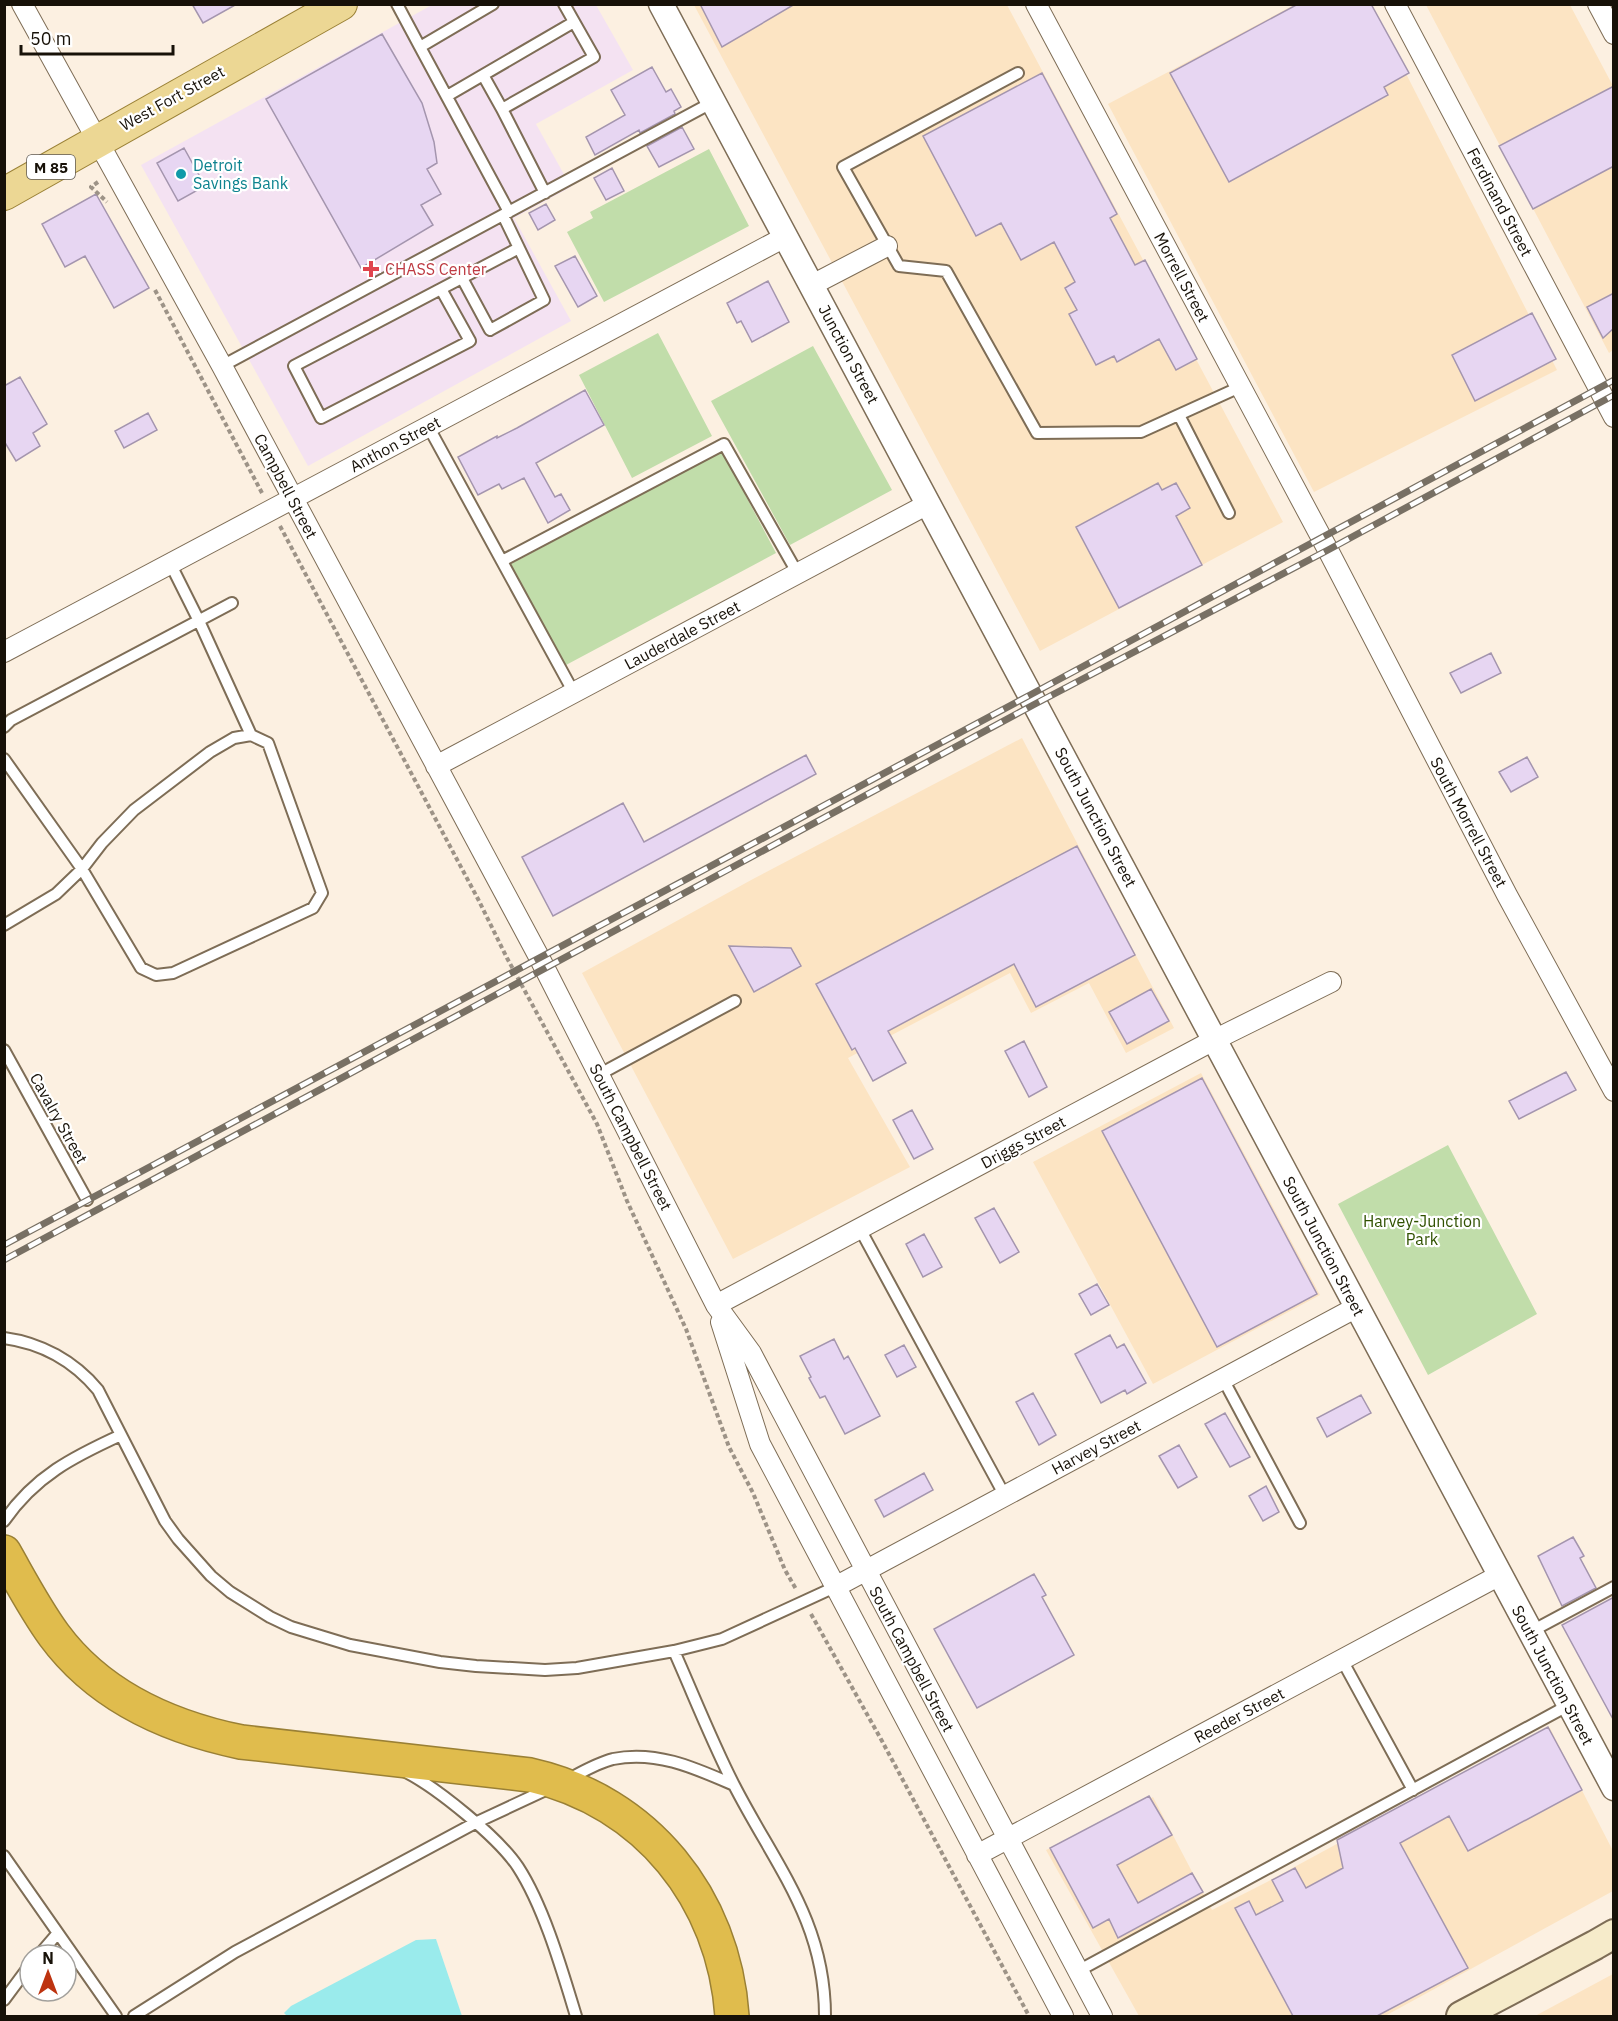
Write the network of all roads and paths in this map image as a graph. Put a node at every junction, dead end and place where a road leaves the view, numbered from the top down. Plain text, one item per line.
1 (22, 4) edge
2 (340, 4) edge
3 (397, 4) edge
4 (493, 4) edge
5 (564, 4) edge
6 (661, 4) edge
7 (1036, 4) edge
8 (1395, 4) edge
9 (1598, 4) edge
10 (574, 22) junction
11 (1614, 34) edge
12 (420, 47) junction
13 (1018, 73) dead end
14 (483, 75) junction
15 (447, 96) junction
16 (713, 102) junction
17 (502, 109) junction
18 (97, 140) junction
19 (91, 187) dead end
20 (545, 193) junction
21 (4, 194) edge
22 (111, 208) dead end
23 (506, 214) junction
24 (785, 237) junction
25 (887, 246) junction
26 (519, 248) junction
27 (462, 278) junction
28 (150, 280) dead end
29 (813, 285) junction
30 (441, 289) junction
31 (222, 366) junction
32 (1240, 387) junction
33 (1609, 409) edge
34 (1179, 415) junction
35 (429, 426) junction
36 (293, 498) junction
37 (928, 504) junction
38 (271, 510) junction
39 (1229, 513) dead end
40 (1328, 550) joint
41 (502, 561) junction
42 (170, 563) junction
43 (798, 573) junction
44 (232, 603) dead end
45 (199, 621) junction
46 (4, 652) edge
47 (574, 693) junction
48 (1035, 704) joint
49 (4, 727) edge
50 (251, 735) junction
51 (4, 759) edge
52 (436, 766) junction
53 (82, 869) junction
54 (4, 925) edge
55 (544, 970) joint
56 (1331, 982) dead end
57 (735, 1001) dead end
58 (1214, 1040) junction
59 (4, 1050) edge
60 (600, 1074) junction
61 (1614, 1091) edge
62 (87, 1200) dead end
63 (860, 1229) junction
64 (716, 1305) junction
65 (1356, 1307) junction
66 (4, 1338) edge
67 (1223, 1379) junction
68 (121, 1435) junction
69 (1005, 1496) junction
70 (4, 1521) edge
71 (1300, 1523) dead end
72 (4, 1552) edge
73 (865, 1571) junction
74 (1500, 1575) junction
75 (835, 1587) junction
76 (1614, 1587) edge
77 (803, 1601) junction
78 (1530, 1632) junction
79 (674, 1651) junction
80 (1342, 1660) junction
81 (1569, 1705) junction
82 (365, 1756) junction
83 (562, 1783) junction
84 (734, 1785) junction
85 (1614, 1788) edge
86 (1413, 1790) junction
87 (475, 1823) junction
88 (1008, 1839) junction
89 (978, 1855) junction
90 (4, 1856) edge
91 (57, 1934) junction
92 (1614, 1934) edge
93 (49, 1943) edge
94 (1078, 1971) junction
95 (18, 1981) edge
96 (4, 2000) edge
97 (116, 2016) edge
98 (134, 2016) edge
99 (576, 2016) edge
100 (732, 2016) edge
101 (825, 2016) edge
102 (1029, 2016) edge
103 (1063, 2016) edge
104 (1102, 2016) edge
105 (1461, 2016) edge

1 - 18 street, Campbell Street
2 - 18 main road, West Fort Street / M 85
3 - 12 lane
4 - 12 lane
5 - 10 lane
6 - 16 street, Junction Street
7 - 32 street, Morrell Street
8 - 33 street, Ferdinand Street
9 - 11 street
10 - 14 lane
10 - 17 lane
12 - 15 lane
13 - 25 lane
14 - 15 lane
14 - 17 lane
15 - 23 lane
16 - 20 lane
16 - 24 street, Junction Street
17 - 20 lane
18 - 21 main road, West Fort Street / M 85
18 - 31 street, Campbell Street
19 - 22 path
20 - 23 lane
23 - 26 lane
23 - 31 lane
24 - 29 street, Junction Street
24 - 35 street, Anthon Street
25 - 29 street
25 - 34 lane
26 - 27 lane
26 - 27 lane
27 - 30 lane
28 - 38 path
29 - 37 street, Junction Street
30 - 30 lane
31 - 36 street, Campbell Street
32 - 34 lane
32 - 40 street, Morrell Street
34 - 39 lane
35 - 36 street, Anthon Street
35 - 41 lane
36 - 38 street, Anthon Street
36 - 52 street, Campbell Street
37 - 43 street, Lauderdale Street
37 - 48 street, Junction Street
38 - 42 street, Anthon Street
38 - 77 path
40 - 61 street, South Morrell Street
41 - 43 lane
41 - 47 lane
42 - 45 lane
42 - 46 street, Anthon Street
43 - 47 street, Lauderdale Street
44 - 45 lane
45 - 49 lane
45 - 50 lane
47 - 52 street, Lauderdale Street
48 - 58 street, South Junction Street
50 - 53 lane
50 - 53 lane
51 - 53 lane
52 - 55 street, Campbell Street
53 - 54 lane
55 - 60 street, South Campbell Street
56 - 58 street, Driggs Street
57 - 60 lane
58 - 63 street, Driggs Street
58 - 65 street, South Junction Street
59 - 62 lane, Cavalry Street
60 - 64 street, South Campbell Street
63 - 64 street, Driggs Street
63 - 69 lane
64 - 73 street, South Campbell Street
64 - 75 street, South Campbell Street
65 - 67 street, Harvey Street
65 - 74 street, South Junction Street
66 - 68 lane
67 - 69 street, Harvey Street
67 - 71 lane
68 - 70 lane
68 - 79 lane
69 - 73 street, Harvey Street
72 - 82 highway
73 - 75 street, Harvey Street
73 - 88 street, South Campbell Street
74 - 78 street, South Junction Street
74 - 80 street, Reeder Street
75 - 77 lane
75 - 89 street, South Campbell Street
76 - 78 lane
77 - 79 lane
77 - 102 path
78 - 81 street, South Junction Street
79 - 84 lane
80 - 86 lane
80 - 88 street, Reeder Street
81 - 85 street, South Junction Street
81 - 86 lane
82 - 83 highway
82 - 87 lane
83 - 84 lane
83 - 87 lane
83 - 100 highway
84 - 101 lane
86 - 94 lane
87 - 98 lane
87 - 99 lane
88 - 89 street, Reeder Street
88 - 94 street, South Campbell Street
89 - 103 street, South Campbell Street
90 - 91 lane
91 - 93 lane
91 - 97 lane
92 - 105 main road
94 - 104 street, South Campbell Street
95 - 96 lane

